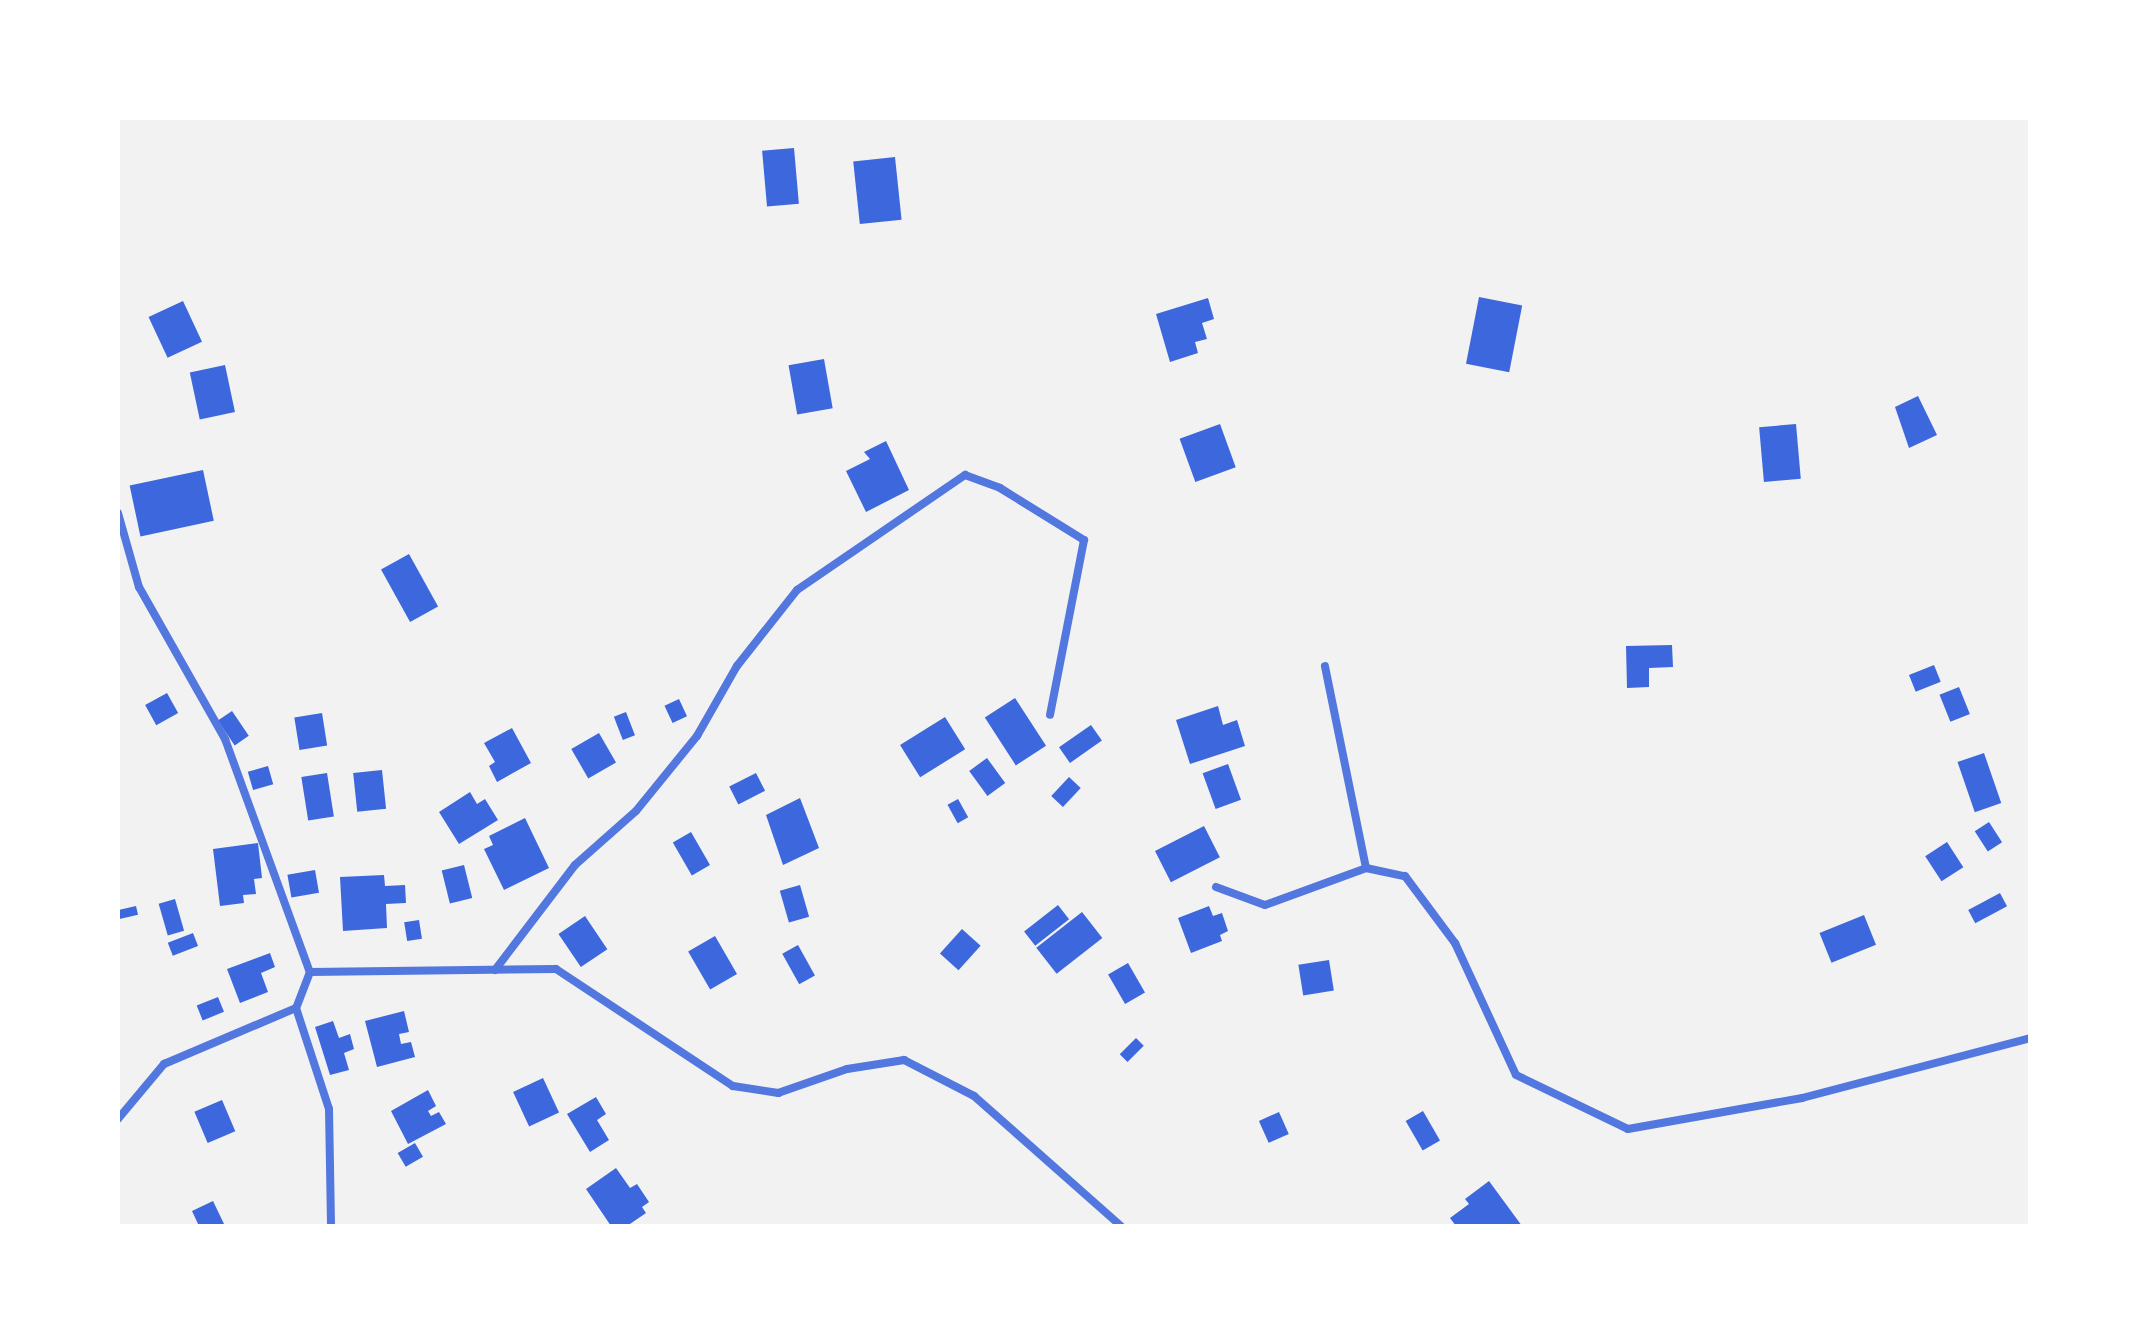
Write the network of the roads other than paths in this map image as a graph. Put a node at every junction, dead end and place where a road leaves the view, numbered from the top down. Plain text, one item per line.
1 (118, 513) edge
2 (1325, 666) dead end
3 (1050, 715) dead end
4 (1366, 868) junction
5 (1216, 887) dead end
6 (495, 970) junction
7 (310, 972) junction
8 (296, 1008) junction
9 (2030, 1038) edge
10 (118, 1119) edge
11 (331, 1226) edge
12 (1121, 1226) edge

1 - 7 street
2 - 4 street
3 - 6 street
4 - 5 street
4 - 9 street
6 - 7 street
6 - 12 street
7 - 8 street
8 - 10 street
8 - 11 street

